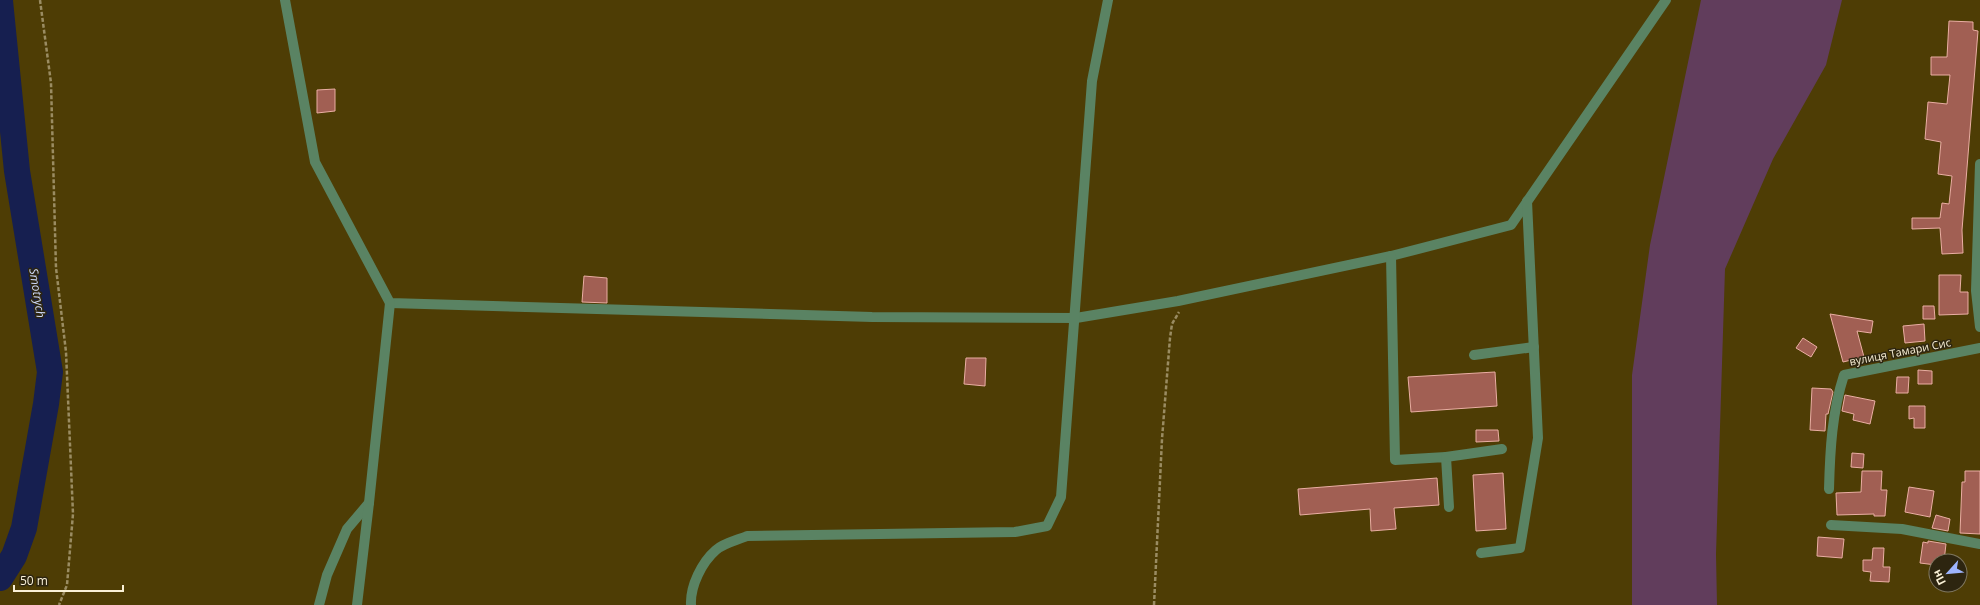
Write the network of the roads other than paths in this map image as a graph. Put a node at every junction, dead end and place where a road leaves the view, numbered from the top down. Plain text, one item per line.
1 (285, 0) edge
2 (1108, 0) edge
3 (1666, 0) edge
4 (1980, 164) edge
5 (1527, 201) junction
6 (1391, 256) junction
7 (390, 303) junction
8 (1076, 318) junction
9 (1980, 327) edge
10 (1534, 347) junction
11 (1980, 348) edge
12 (1474, 355) dead end
13 (1502, 449) dead end
14 (1446, 457) junction
15 (1829, 489) dead end
16 (369, 503) junction
17 (1449, 507) dead end
18 (1831, 525) dead end
19 (1980, 544) edge
20 (1480, 553) dead end
21 (319, 605) edge
22 (357, 605) edge
23 (691, 605) edge

1 - 7 street
2 - 8 street
3 - 5 street
4 - 9 street
5 - 6 street
5 - 10 street
6 - 8 street
6 - 14 street
7 - 8 street
7 - 16 street
8 - 23 street
10 - 12 street
10 - 20 street
11 - 15 street, вулиця Тамари Сис
13 - 14 street
14 - 17 street
16 - 21 street
16 - 22 street
18 - 19 street

